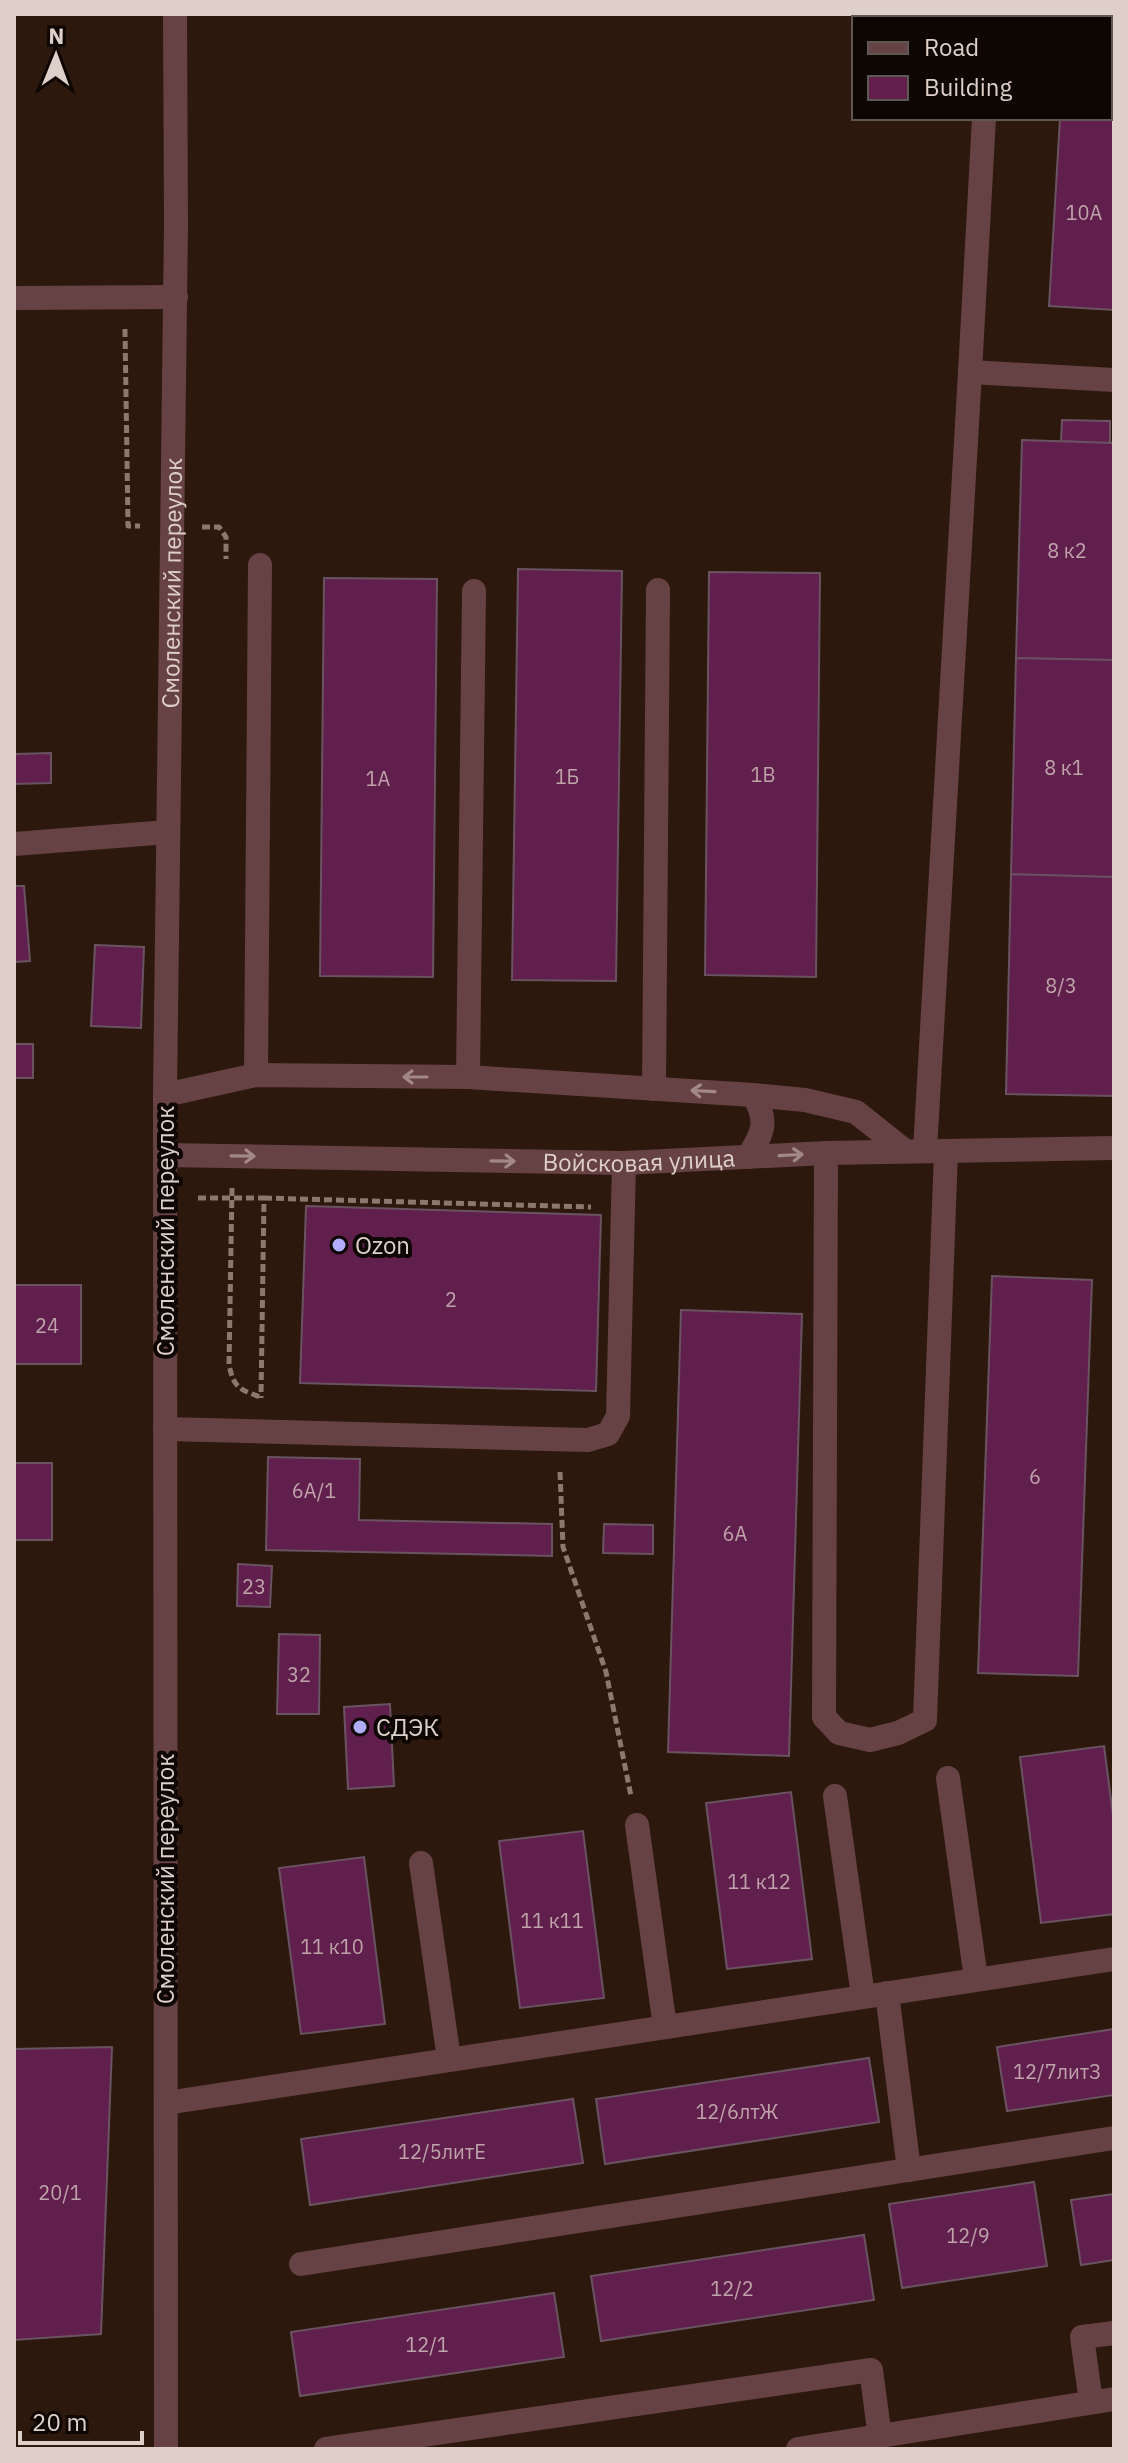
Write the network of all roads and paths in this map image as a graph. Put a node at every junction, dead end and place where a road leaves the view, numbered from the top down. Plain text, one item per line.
1 (175, 14) edge
2 (984, 120) edge
3 (176, 297) junction
4 (14, 298) edge
5 (970, 372) junction
6 (1114, 380) edge
7 (260, 565) dead end
8 (658, 590) dead end
9 (474, 591) dead end
10 (168, 832) junction
11 (14, 844) edge
12 (256, 1075) junction
13 (468, 1077) junction
14 (654, 1089) junction
15 (165, 1095) junction
16 (753, 1095) junction
17 (1114, 1148) edge
18 (925, 1151) junction
19 (826, 1153) junction
20 (165, 1155) junction
21 (748, 1157) junction
22 (624, 1163) junction
23 (165, 1198) junction
24 (264, 1198) junction
25 (623, 1208) junction
26 (165, 1429) junction
27 (261, 1431) junction
28 (560, 1439) junction
29 (948, 1778) dead end
30 (835, 1796) dead end
31 (637, 1825) joint
32 (421, 1863) dead end
33 (1114, 1959) edge
34 (976, 1979) junction
35 (875, 1994) junction
36 (665, 2027) junction
37 (449, 2059) junction
38 (166, 2103) junction
39 (1114, 2138) edge
40 (909, 2170) junction
41 (301, 2264) dead end
42 (1114, 2333) edge
43 (1102, 2401) edge
44 (880, 2437) junction
45 (166, 2449) edge
46 (326, 2449) edge
47 (798, 2449) edge

1 - 3 street, Смоленский переулок
2 - 5 street
3 - 4 street
3 - 10 street, Смоленский переулок
5 - 6 street
5 - 18 street
7 - 12 street
8 - 14 street
9 - 13 street
10 - 11 street
10 - 15 street, Смоленский переулок
13 -> 12 street
12 - 15 street
13 - 14 street
16 -> 14 street
15 - 20 street, Смоленский переулок
16 - 18 street
16 - 21 street
17 - 18 street, Войсковая улица
18 - 19 street, Войсковая улица
18 - 19 street
21 -> 19 street, Войсковая улица
20 -> 22 street, Войсковая улица
20 - 23 street, Смоленский переулок
21 - 22 street, Войсковая улица
22 - 25 street
23 - 24 path
23 - 26 street, Смоленский переулок
24 - 25 path
24 - 27 path
25 - 28 street
26 - 27 street
26 - 38 street, Смоленский переулок
27 - 28 street
28 - 31 path
29 - 34 street
30 - 35 street
31 - 36 street
32 - 37 street
33 - 34 street
34 - 35 street
35 - 36 street
35 - 40 street
36 - 37 street
37 - 38 street
38 - 45 street, Смоленский переулок
39 - 40 street
40 - 41 street
42 - 43 street
43 - 44 street
44 - 46 street
44 - 47 street

